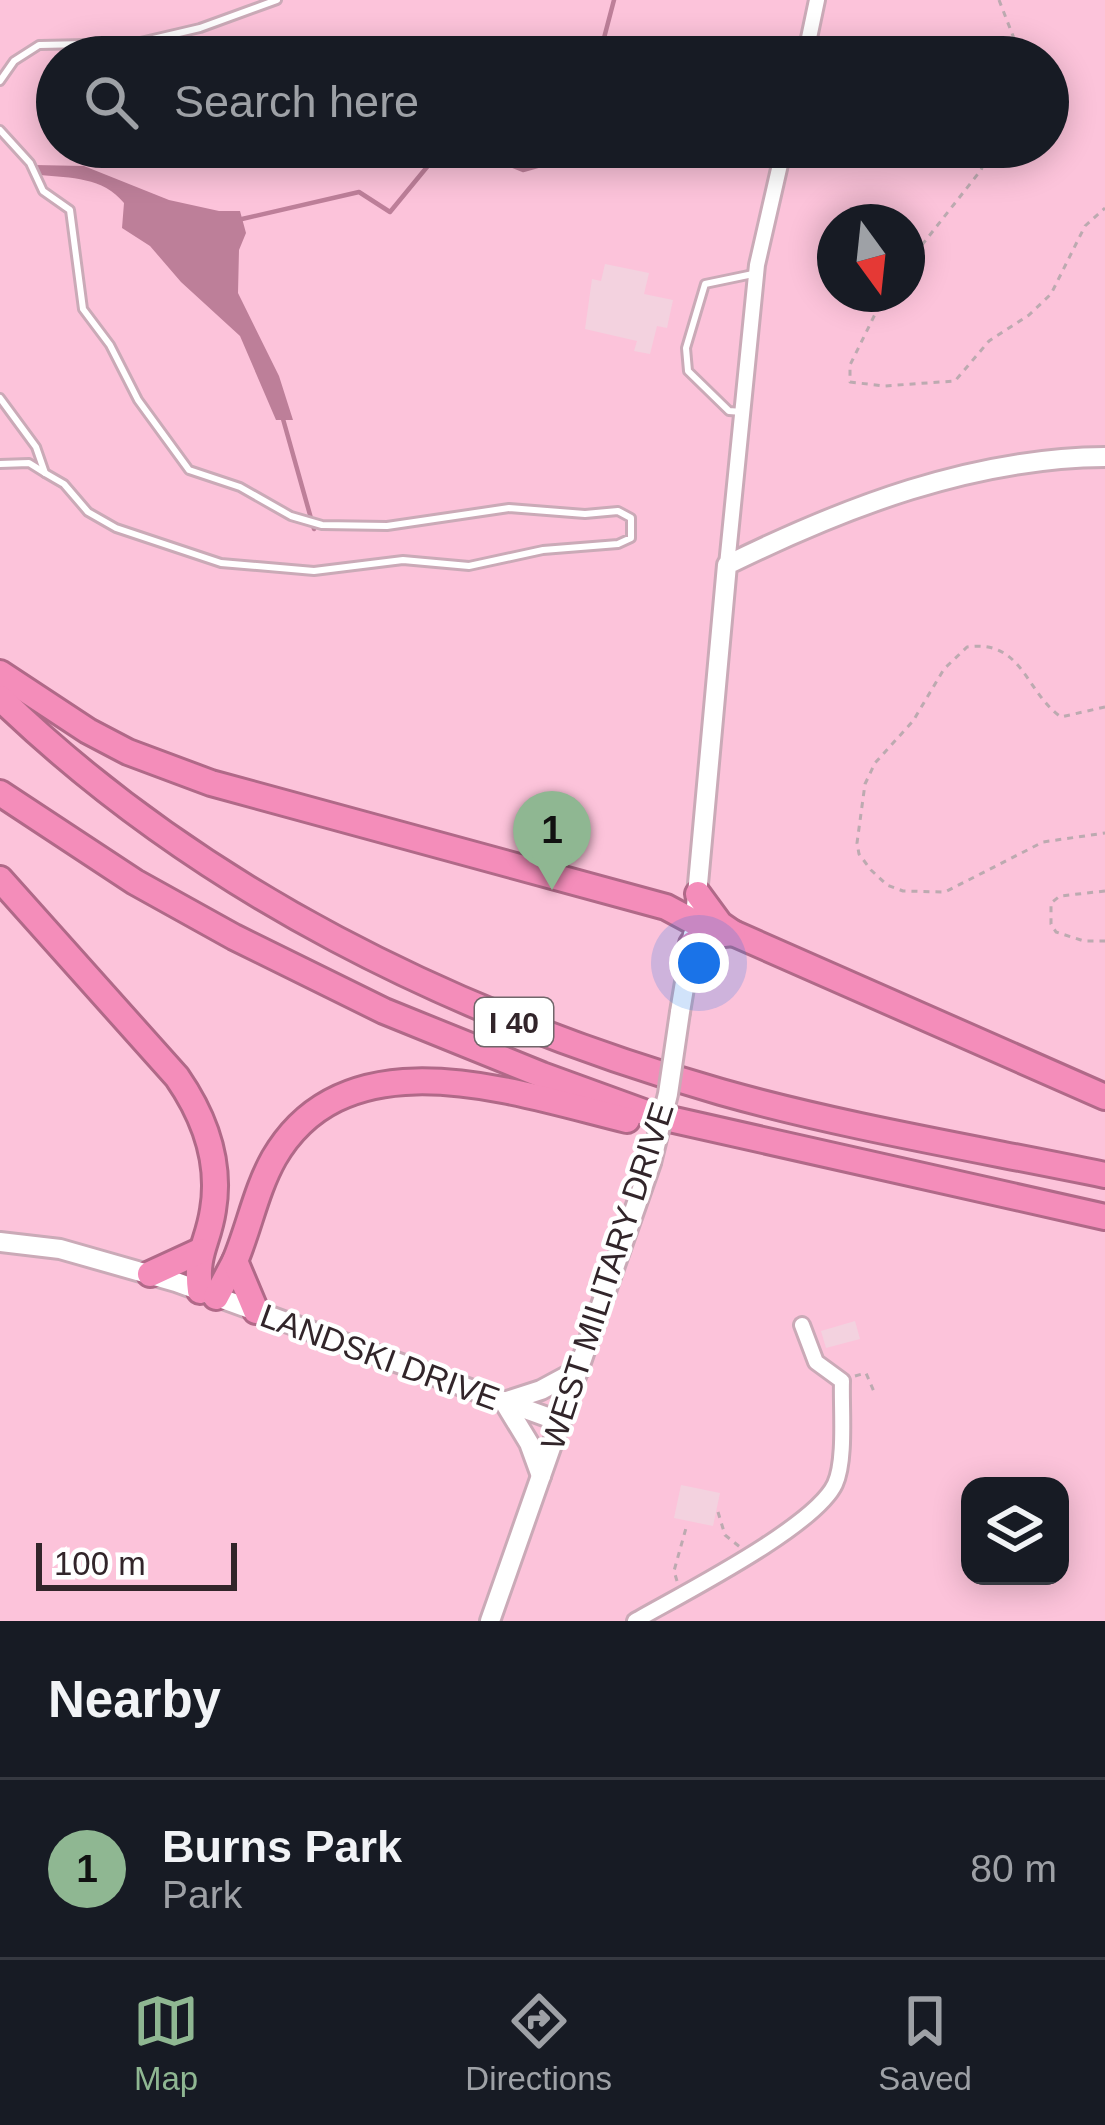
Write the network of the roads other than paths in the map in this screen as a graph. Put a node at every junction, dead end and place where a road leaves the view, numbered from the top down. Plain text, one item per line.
1 (278, 0) edge
2 (818, 0) edge
3 (166, 36) edge
4 (810, 36) edge
5 (36, 47) edge
6 (0, 81) edge
7 (0, 130) edge
8 (779, 168) edge
9 (756, 273) junction
10 (0, 398) edge
11 (742, 412) junction
12 (1105, 458) edge
13 (0, 464) edge
14 (45, 473) junction
15 (728, 565) junction
16 (0, 674) edge
17 (0, 698) edge
18 (0, 794) edge
19 (0, 879) edge
20 (699, 887) junction
21 (656, 904) junction
22 (693, 933) junction
23 (733, 933) junction
24 (1105, 1097) edge
25 (652, 1115) junction
26 (1105, 1175) edge
27 (1105, 1217) edge
28 (0, 1242) edge
29 (200, 1251) junction
30 (235, 1261) junction
31 (150, 1274) junction
32 (208, 1294) junction
33 (256, 1311) junction
34 (802, 1325) dead end
35 (580, 1369) junction
36 (504, 1402) junction
37 (561, 1422) junction
38 (541, 1476) junction
39 (490, 1621) edge
40 (635, 1621) edge

1 - 3 lane
2 - 4 street
5 - 6 lane
7 - 14 lane
8 - 9 street
9 - 11 street
9 - 11 lane
10 - 14 lane
11 - 15 street
12 - 15 street
13 - 14 lane
15 - 20 street, WEST MILITARY DRIVE
16 - 21 highway
17 - 26 highway, I 40
18 - 25 highway, I 40
19 - 29 highway
20 - 21 highway
20 - 22 street, WEST MILITARY DRIVE
20 - 23 highway
21 - 22 highway
22 - 23 highway
22 - 35 street, WEST MILITARY DRIVE, bridge
23 - 24 highway
25 - 27 highway, I 40
25 - 30 highway
28 - 31 street, LANDSKI DRIVE
29 - 31 highway
29 - 32 highway
30 - 32 highway
30 - 33 highway
31 - 32 street, LANDSKI DRIVE
32 - 33 street, LANDSKI DRIVE
33 - 36 street, LANDSKI DRIVE
34 - 40 street
35 - 36 street
35 - 37 street, WEST MILITARY DRIVE
36 - 37 street, LANDSKI DRIVE
36 - 38 street
37 - 38 street, WEST MILITARY DRIVE
38 - 39 street, WEST MILITARY DRIVE

